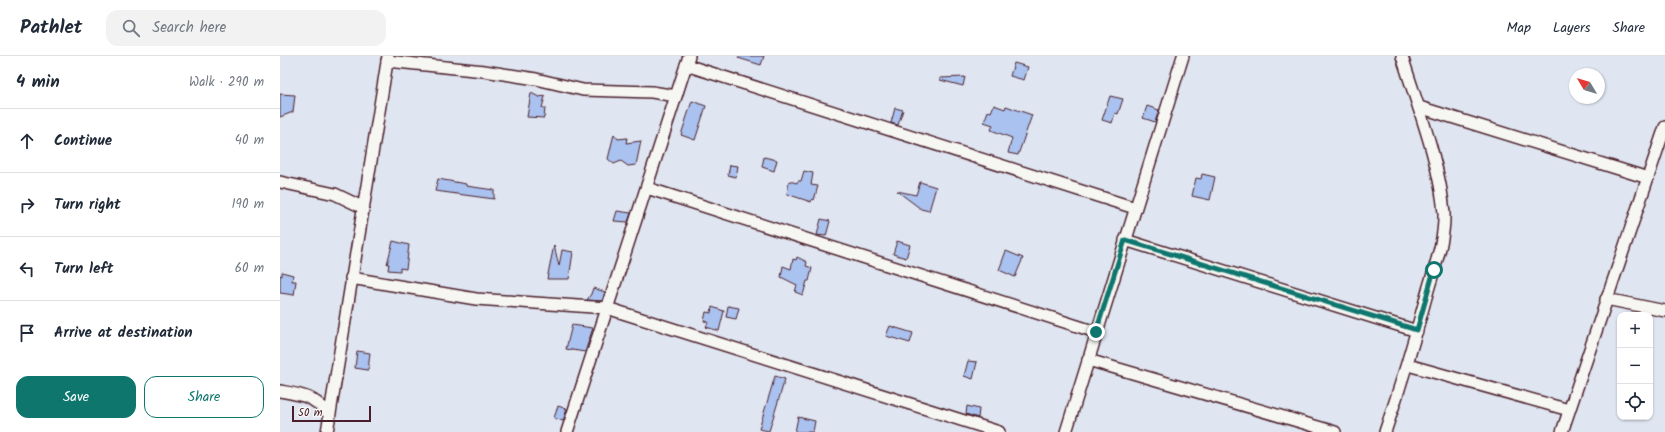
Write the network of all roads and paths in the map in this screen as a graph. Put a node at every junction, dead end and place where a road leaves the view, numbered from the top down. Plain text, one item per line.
1 (1183, 56) edge
2 (1402, 56) edge
3 (388, 59) edge
4 (688, 61) edge
5 (676, 96) junction
6 (1418, 107) junction
7 (1665, 127) edge
8 (1660, 154) edge
9 (1648, 178) junction
10 (280, 182) edge
11 (646, 188) junction
12 (362, 207) junction
13 (1135, 208) junction
14 (1125, 240) junction
15 (351, 278) junction
16 (1606, 300) junction
17 (607, 308) junction
18 (1665, 311) edge
19 (1417, 330) junction
20 (1096, 332) junction
21 (1088, 360) junction
22 (1408, 365) junction
23 (280, 391) edge
24 (1569, 410) junction
25 (330, 414) junction
26 (327, 432) edge
27 (566, 432) edge
28 (999, 432) edge
29 (1066, 432) edge
30 (1335, 432) edge
31 (1385, 432) edge
32 (1562, 432) edge

1 - 13 street
2 - 6 street
3 - 5 street
3 - 12 street
4 - 5 street
4 - 13 street
5 - 11 street
6 - 9 street
6 - 19 street
7 - 8 street
8 - 9 street
9 - 16 street
10 - 12 street
11 - 17 street
11 - 20 street
12 - 15 street
13 - 14 street
14 - 19 street
14 - 20 street
15 - 17 street
15 - 25 street
16 - 18 street
16 - 24 street
17 - 27 street
17 - 28 street
19 - 22 street
20 - 21 street
21 - 29 street
21 - 30 street
22 - 24 street
22 - 31 street
23 - 25 street
24 - 32 street
25 - 26 street

